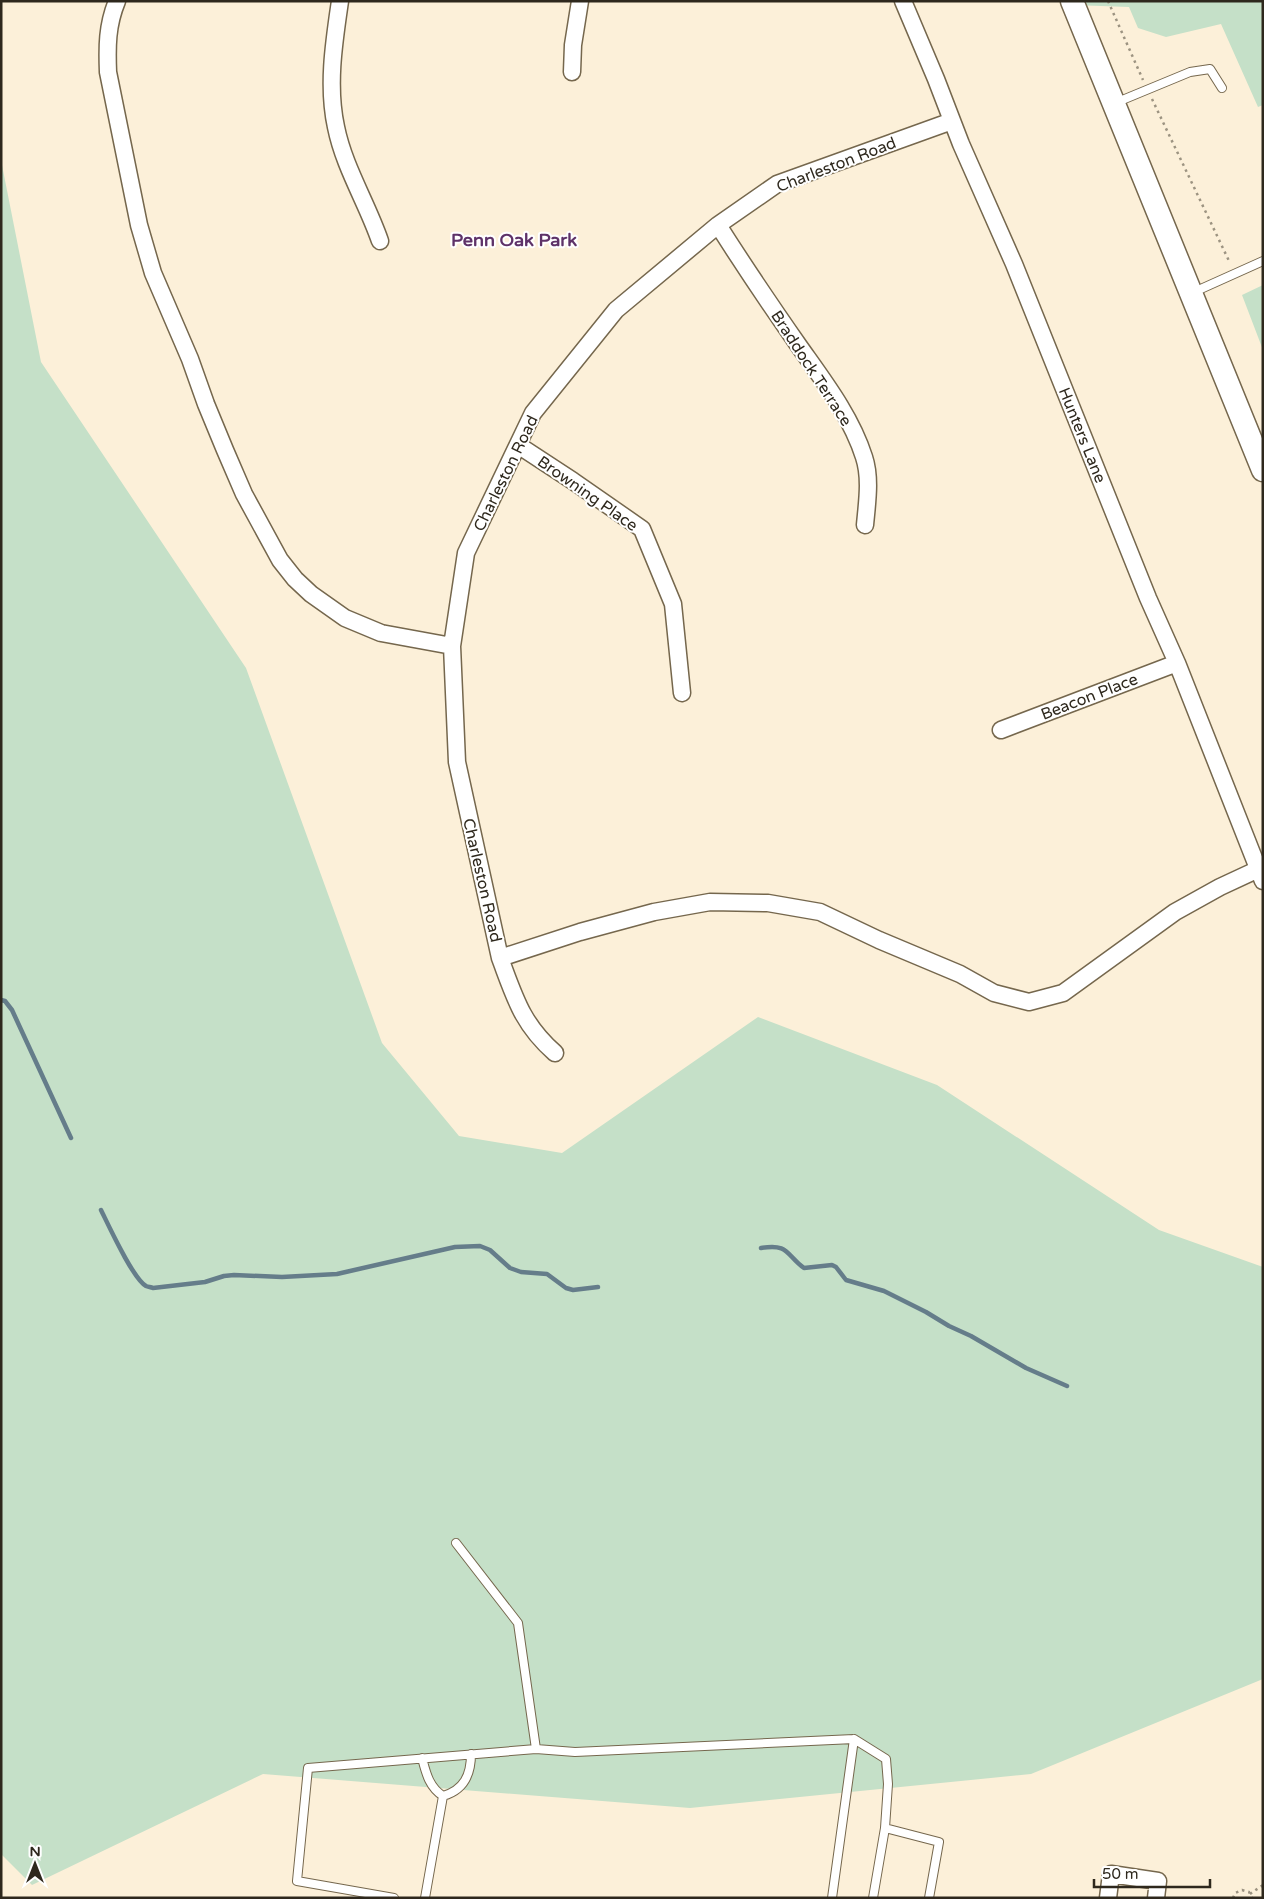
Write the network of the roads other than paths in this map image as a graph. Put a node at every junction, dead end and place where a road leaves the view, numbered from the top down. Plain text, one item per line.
1 (117, 1) edge
2 (340, 1) edge
3 (580, 1) edge
4 (903, 1) edge
5 (1072, 1) edge
6 (572, 72) dead end
7 (1222, 88) dead end
8 (1113, 104) junction
9 (952, 121) junction
10 (718, 225) junction
11 (380, 241) dead end
12 (1263, 261) edge
13 (1190, 293) junction
14 (518, 445) junction
15 (1263, 470) edge
16 (865, 525) dead end
17 (452, 646) junction
18 (1176, 663) junction
19 (682, 693) dead end
20 (1001, 730) dead end
21 (1261, 873) edge
22 (500, 958) junction
23 (555, 1053) dead end
24 (456, 1543) dead end
25 (854, 1739) junction
26 (536, 1749) junction
27 (470, 1754) junction
28 (422, 1758) junction
29 (443, 1796) junction
30 (885, 1828) junction
31 (394, 1898) edge
32 (425, 1898) edge
33 (832, 1898) edge
34 (872, 1898) edge
35 (929, 1898) edge
36 (1108, 1898) edge
37 (1156, 1898) edge

1 - 17 street
2 - 11 street
3 - 6 street
4 - 9 street, Hunters Lane
5 - 8 main road
7 - 8 lane
8 - 13 main road
9 - 10 street, Charleston Road
9 - 18 street, Hunters Lane
10 - 14 street, Charleston Road
10 - 16 street, Braddock Terrace
12 - 13 lane
13 - 15 main road
14 - 17 street, Charleston Road
14 - 19 street, Browning Place
17 - 22 street, Charleston Road
18 - 20 street, Beacon Place
18 - 21 street, Hunters Lane
21 - 22 street
22 - 23 street, Charleston Road
24 - 26 lane
25 - 26 lane
25 - 30 lane
25 - 33 lane
26 - 27 lane
27 - 28 lane
27 - 29 lane
28 - 29 lane
28 - 31 lane
29 - 32 lane
30 - 34 lane
30 - 35 lane
36 - 37 street

